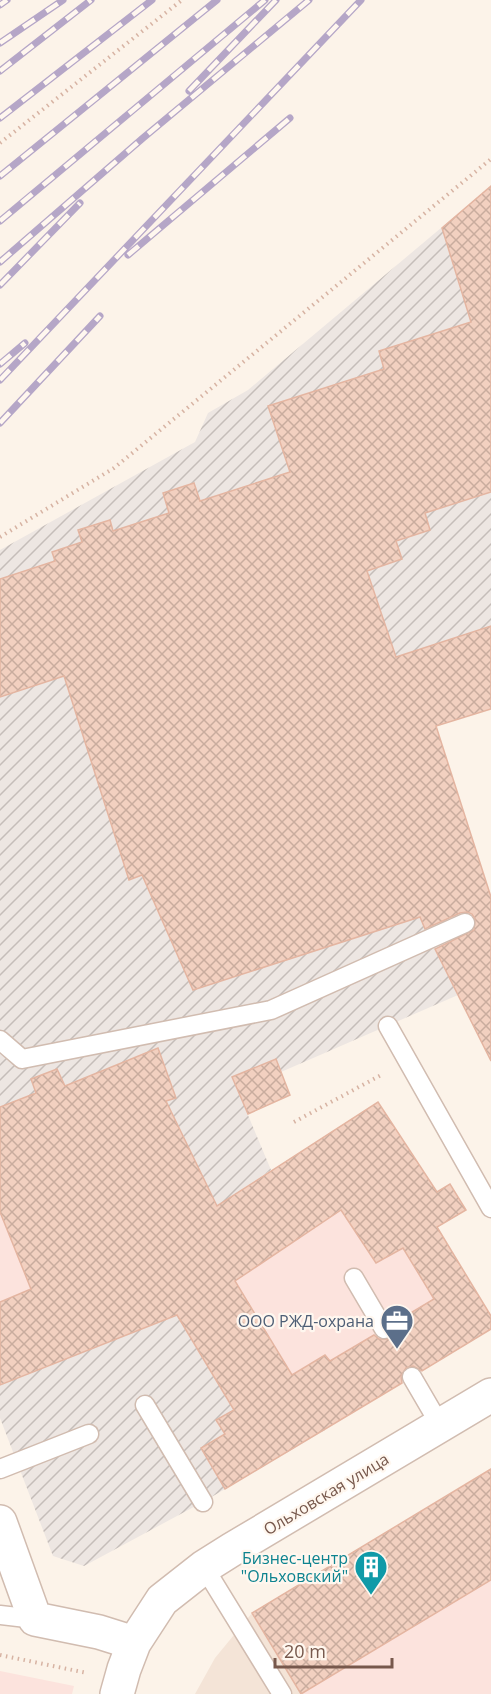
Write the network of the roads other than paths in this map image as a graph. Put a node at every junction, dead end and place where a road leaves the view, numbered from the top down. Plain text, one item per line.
1 (465, 923) dead end
2 (388, 1026) dead end
3 (0, 1040) edge
4 (491, 1208) edge
5 (354, 1278) dead end
6 (384, 1329) dead end
7 (412, 1377) dead end
8 (491, 1395) edge
9 (145, 1405) dead end
10 (440, 1425) junction
11 (89, 1434) dead end
12 (0, 1469) edge
13 (203, 1502) dead end
14 (0, 1522) edge
15 (204, 1567) junction
16 (0, 1615) edge
17 (35, 1619) junction
18 (134, 1643) junction
19 (117, 1694) edge
20 (282, 1694) edge

1 - 3 lane
2 - 4 lane
5 - 6 lane
7 - 10 lane
8 - 10 street, Ольховская улица
9 - 13 lane
10 - 15 street, Ольховская улица
11 - 12 lane
14 - 17 street
15 - 18 street, Ольховская улица
15 - 20 lane
16 - 17 lane
17 - 18 street
18 - 19 street, Ольховская улица

